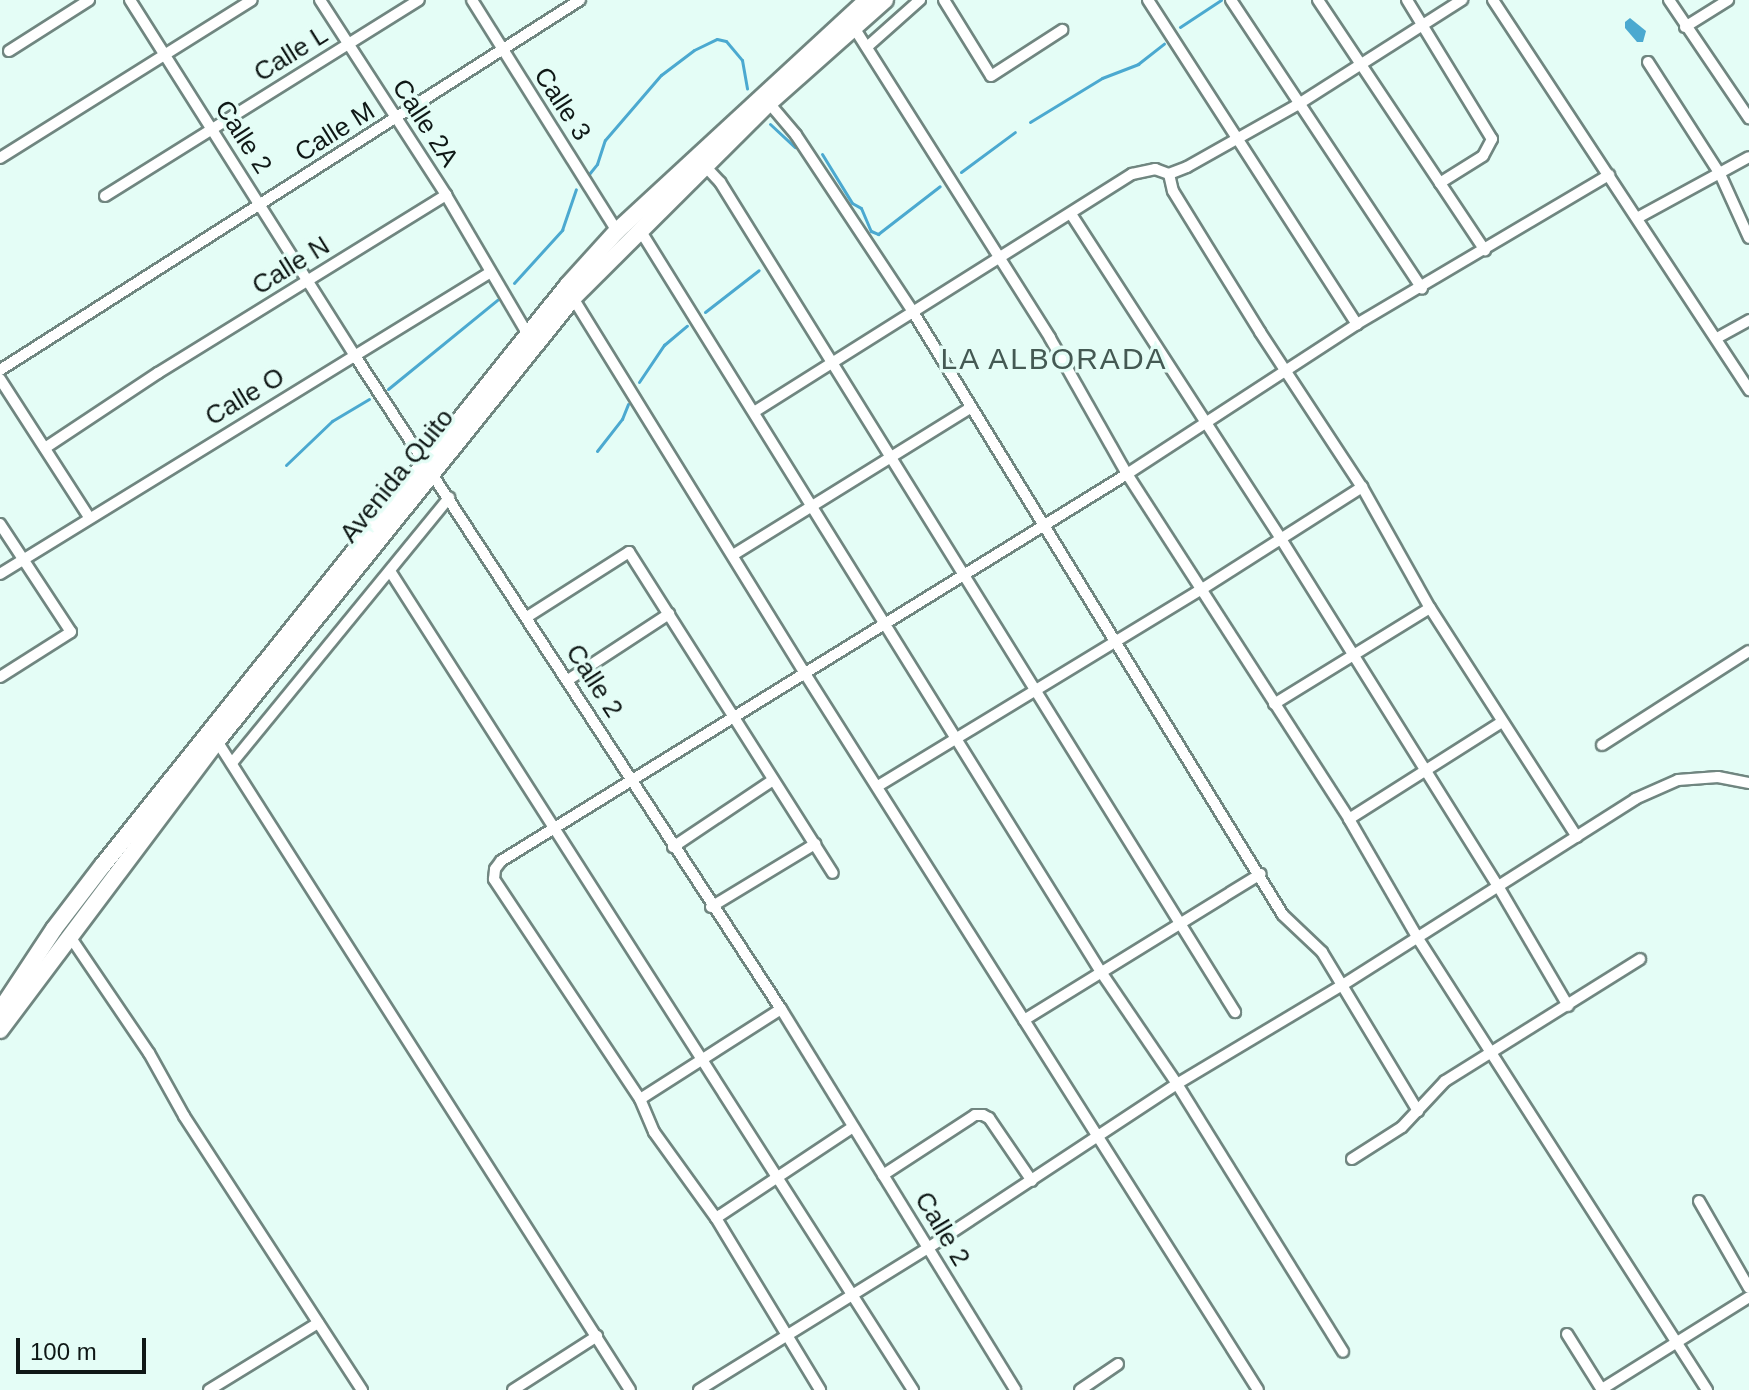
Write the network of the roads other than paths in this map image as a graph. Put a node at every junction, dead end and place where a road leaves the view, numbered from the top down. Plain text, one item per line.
1 (89, 0) edge
2 (130, 0) edge
3 (252, 0) edge
4 (320, 0) edge
5 (419, 0) edge
6 (472, 0) edge
7 (580, 0) edge
8 (866, 0) edge
9 (885, 0) edge
10 (920, 0) edge
11 (944, 0) edge
12 (1148, 0) edge
13 (1231, 0) edge
14 (1318, 0) edge
15 (1407, 0) edge
16 (1462, 0) edge
17 (1493, 0) edge
18 (1669, 0) edge
19 (1728, 0) edge
20 (1423, 24) junction
21 (853, 26) junction
22 (1685, 27) junction
23 (1062, 30) dead end
24 (347, 45) junction
25 (867, 47) junction
26 (9, 51) dead end
27 (502, 51) junction
28 (166, 55) junction
29 (1648, 62) dead end
30 (1359, 65) junction
31 (769, 103) junction
32 (1297, 105) junction
33 (1749, 118) edge
34 (395, 119) junction
35 (212, 130) junction
36 (1237, 140) junction
37 (1749, 157) edge
38 (0, 158) edge
39 (705, 166) junction
40 (1169, 174) junction
41 (1720, 174) junction
42 (1609, 175) junction
43 (1440, 183) junction
44 (446, 195) junction
45 (105, 196) dead end
46 (261, 205) junction
47 (1071, 214) junction
48 (1639, 217) junction
49 (640, 230) junction
50 (617, 231) junction
51 (1749, 238) edge
52 (1485, 250) junction
53 (1000, 259) junction
54 (489, 273) junction
55 (308, 283) junction
56 (1422, 289) junction
57 (573, 298) junction
58 (913, 312) junction
59 (1749, 320) edge
60 (1357, 324) junction
61 (527, 333) junction
62 (1717, 338) junction
63 (355, 356) junction
64 (832, 363) junction
65 (0, 370) edge
66 (1285, 370) junction
67 (0, 379) edge
68 (1749, 390) edge
69 (970, 408) junction
70 (754, 412) junction
71 (1204, 424) junction
72 (45, 448) junction
73 (891, 457) junction
74 (427, 467) junction
75 (1127, 474) junction
76 (1362, 487) junction
77 (449, 498) junction
78 (811, 508) junction
79 (89, 517) junction
80 (0, 524) edge
81 (1043, 524) junction
82 (1281, 539) junction
83 (733, 555) junction
84 (23, 559) junction
85 (390, 571) junction
86 (0, 574) edge
87 (961, 574) junction
88 (1202, 589) junction
89 (1430, 608) junction
90 (669, 614) junction
91 (527, 617) junction
92 (884, 625) junction
93 (1116, 641) junction
94 (1749, 651) edge
95 (1353, 655) junction
96 (804, 672) junction
97 (0, 677) edge
98 (568, 680) junction
99 (1034, 692) junction
100 (1274, 704) junction
101 (732, 716) junction
102 (1502, 722) junction
103 (956, 739) junction
104 (217, 741) junction
105 (1602, 745) dead end
106 (232, 763) junction
107 (1426, 770) junction
108 (631, 778) junction
109 (773, 780) junction
110 (1749, 783) edge
111 (878, 786) junction
112 (1349, 819) junction
113 (555, 828) junction
114 (1577, 837) junction
115 (815, 844) junction
116 (673, 847) junction
117 (833, 873) dead end
118 (1260, 874) junction
119 (1498, 886) junction
120 (711, 907) junction
121 (1182, 925) junction
122 (69, 935) junction
123 (1417, 937) junction
124 (1640, 959) dead end
125 (1101, 972) junction
126 (1344, 984) junction
127 (1568, 1006) junction
128 (781, 1009) junction
129 (0, 1011) edge
130 (1235, 1012) dead end
131 (1024, 1020) junction
132 (0, 1030) edge
133 (1491, 1050) junction
134 (704, 1060) junction
135 (1177, 1084) junction
136 (640, 1099) junction
137 (1418, 1111) junction
138 (853, 1127) junction
139 (1096, 1135) junction
140 (1352, 1159) dead end
141 (883, 1175) junction
142 (777, 1177) junction
143 (1032, 1181) junction
144 (1699, 1201) dead end
145 (716, 1218) junction
146 (928, 1248) junction
147 (1749, 1288) edge
148 (851, 1295) junction
149 (1749, 1297) edge
150 (318, 1323) junction
151 (1567, 1334) dead end
152 (597, 1336) junction
153 (785, 1336) junction
154 (1679, 1342) junction
155 (1343, 1352) dead end
156 (1118, 1364) dead end
157 (209, 1390) edge
158 (362, 1390) edge
159 (513, 1390) edge
160 (630, 1390) edge
161 (699, 1390) edge
162 (820, 1390) edge
163 (913, 1390) edge
164 (1015, 1390) edge
165 (1080, 1390) edge
166 (1258, 1390) edge
167 (1602, 1390) edge
168 (1707, 1390) edge

1 - 26 street
2 - 28 street, Calle 2
3 - 28 street
4 - 24 street, Calle 2A
5 - 24 street, Calle L
6 - 27 street, Calle 3
7 - 27 street, Calle M
8 - 50 highway, Avenida Quito
9 - 21 highway, Avenida Quito
10 - 25 street
11 - 23 street
12 - 36 street
13 - 32 street
14 - 30 street
15 - 20 street
16 - 20 street
17 - 42 street
18 - 22 street
19 - 22 street
20 - 30 street
20 - 43 street
21 - 25 street
21 - 31 highway, Avenida Quito
22 - 33 street
24 - 34 street, Calle 2A
24 - 35 street, Calle L
25 - 53 street
27 - 34 street, Calle M
27 - 50 street, Calle 3
28 - 35 street, Calle 2
28 - 38 street
29 - 41 street
30 - 32 street
30 - 43 street
31 - 39 highway, Avenida Quito
31 - 58 street
32 - 36 street
32 - 56 street
34 - 44 street, Calle 2A
34 - 46 street, Calle M
35 - 45 street, Calle L
35 - 46 street, Calle 2
36 - 40 street
36 - 60 street
37 - 41 street
39 - 49 highway, Avenida Quito
39 - 64 street
40 - 47 street
40 - 66 street
41 - 48 street
41 - 51 street
42 - 48 street
42 - 52 street
43 - 52 street
44 - 54 street, Calle 2A
44 - 55 street, Calle N
46 - 55 street, Calle 2
46 - 65 street, Calle M
47 - 53 street
47 - 71 street
48 - 62 street
49 - 57 highway, Avenida Quito
49 - 70 street
50 - 61 highway, Avenida Quito
52 - 56 street
53 - 58 street
53 - 75 street
54 - 61 street, Calle 2A
54 - 63 street, Calle O
55 - 63 street, Calle 2
55 - 72 street, Calle N
56 - 60 street
57 - 74 highway, Avenida Quito
57 - 83 street
58 - 64 street
58 - 69 street
59 - 62 street
60 - 66 street
61 - 74 highway, Avenida Quito
62 - 68 street
63 - 74 street, Calle 2
63 - 79 street, Calle O
64 - 70 street
64 - 73 street
66 - 71 street
66 - 76 street
67 - 72 street
69 - 73 street
69 - 81 street
70 - 78 street
71 - 75 street
71 - 82 street
72 - 79 street
73 - 78 street
73 - 87 street
74 - 77 street, Calle 2
74 - 104 highway, Avenida Quito
74 - 129 highway, Avenida Quito
75 - 81 street
75 - 88 street
76 - 82 street
76 - 89 street
77 - 85 street
77 - 91 street, Calle 2
78 - 83 street
78 - 92 street
79 - 84 street, Calle O
80 - 84 street
81 - 87 street
81 - 93 street
82 - 88 street
82 - 95 street
83 - 96 street
84 - 86 street, Calle O
84 - 97 street
85 - 106 street
85 - 113 street
87 - 92 street
87 - 99 street
88 - 93 street
88 - 100 street
89 - 95 street
89 - 102 street
90 - 91 street
90 - 98 street
90 - 101 street
91 - 98 street, Calle 2
92 - 96 street
92 - 103 street
93 - 99 street
93 - 118 street
94 - 105 street
95 - 100 street
95 - 107 street
96 - 101 street
96 - 111 street
98 - 108 street, Calle 2
99 - 103 street
99 - 121 street
100 - 112 street
101 - 108 street
101 - 109 street
102 - 107 street
102 - 114 street
103 - 111 street
103 - 125 street
104 - 106 street
104 - 122 highway, Avenida Quito
106 - 152 street
107 - 112 street
107 - 119 street
108 - 113 street
108 - 116 street, Calle 2
109 - 115 street
109 - 116 street
110 - 114 street
111 - 131 street
112 - 123 street
113 - 134 street
113 - 136 street
114 - 119 street
115 - 117 street
115 - 120 street
116 - 120 street, Calle 2
118 - 121 street
118 - 126 street
119 - 123 street
119 - 127 street
120 - 128 street, Calle 2
121 - 125 street
121 - 130 street
122 - 132 highway, Avenida Quito
122 - 150 street
123 - 126 street
123 - 133 street
124 - 127 street
125 - 131 street
125 - 135 street
126 - 135 street
126 - 137 street
127 - 133 street
128 - 134 street
128 - 138 street, Calle 2
131 - 139 street
133 - 137 street
133 - 154 street
134 - 136 street
134 - 142 street
135 - 139 street
135 - 155 street
136 - 145 street
137 - 140 street
138 - 141 street, Calle 2
138 - 142 street
139 - 143 street
139 - 166 street
141 - 143 street
141 - 146 street, Calle 2
142 - 145 street
142 - 148 street
143 - 146 street
144 - 147 street
145 - 153 street
146 - 148 street
146 - 164 street, Calle 2
148 - 153 street
148 - 163 street
149 - 154 street
150 - 157 street
150 - 158 street
151 - 167 street
152 - 159 street
152 - 160 street
153 - 161 street
153 - 162 street
154 - 167 street
154 - 168 street
156 - 165 street

